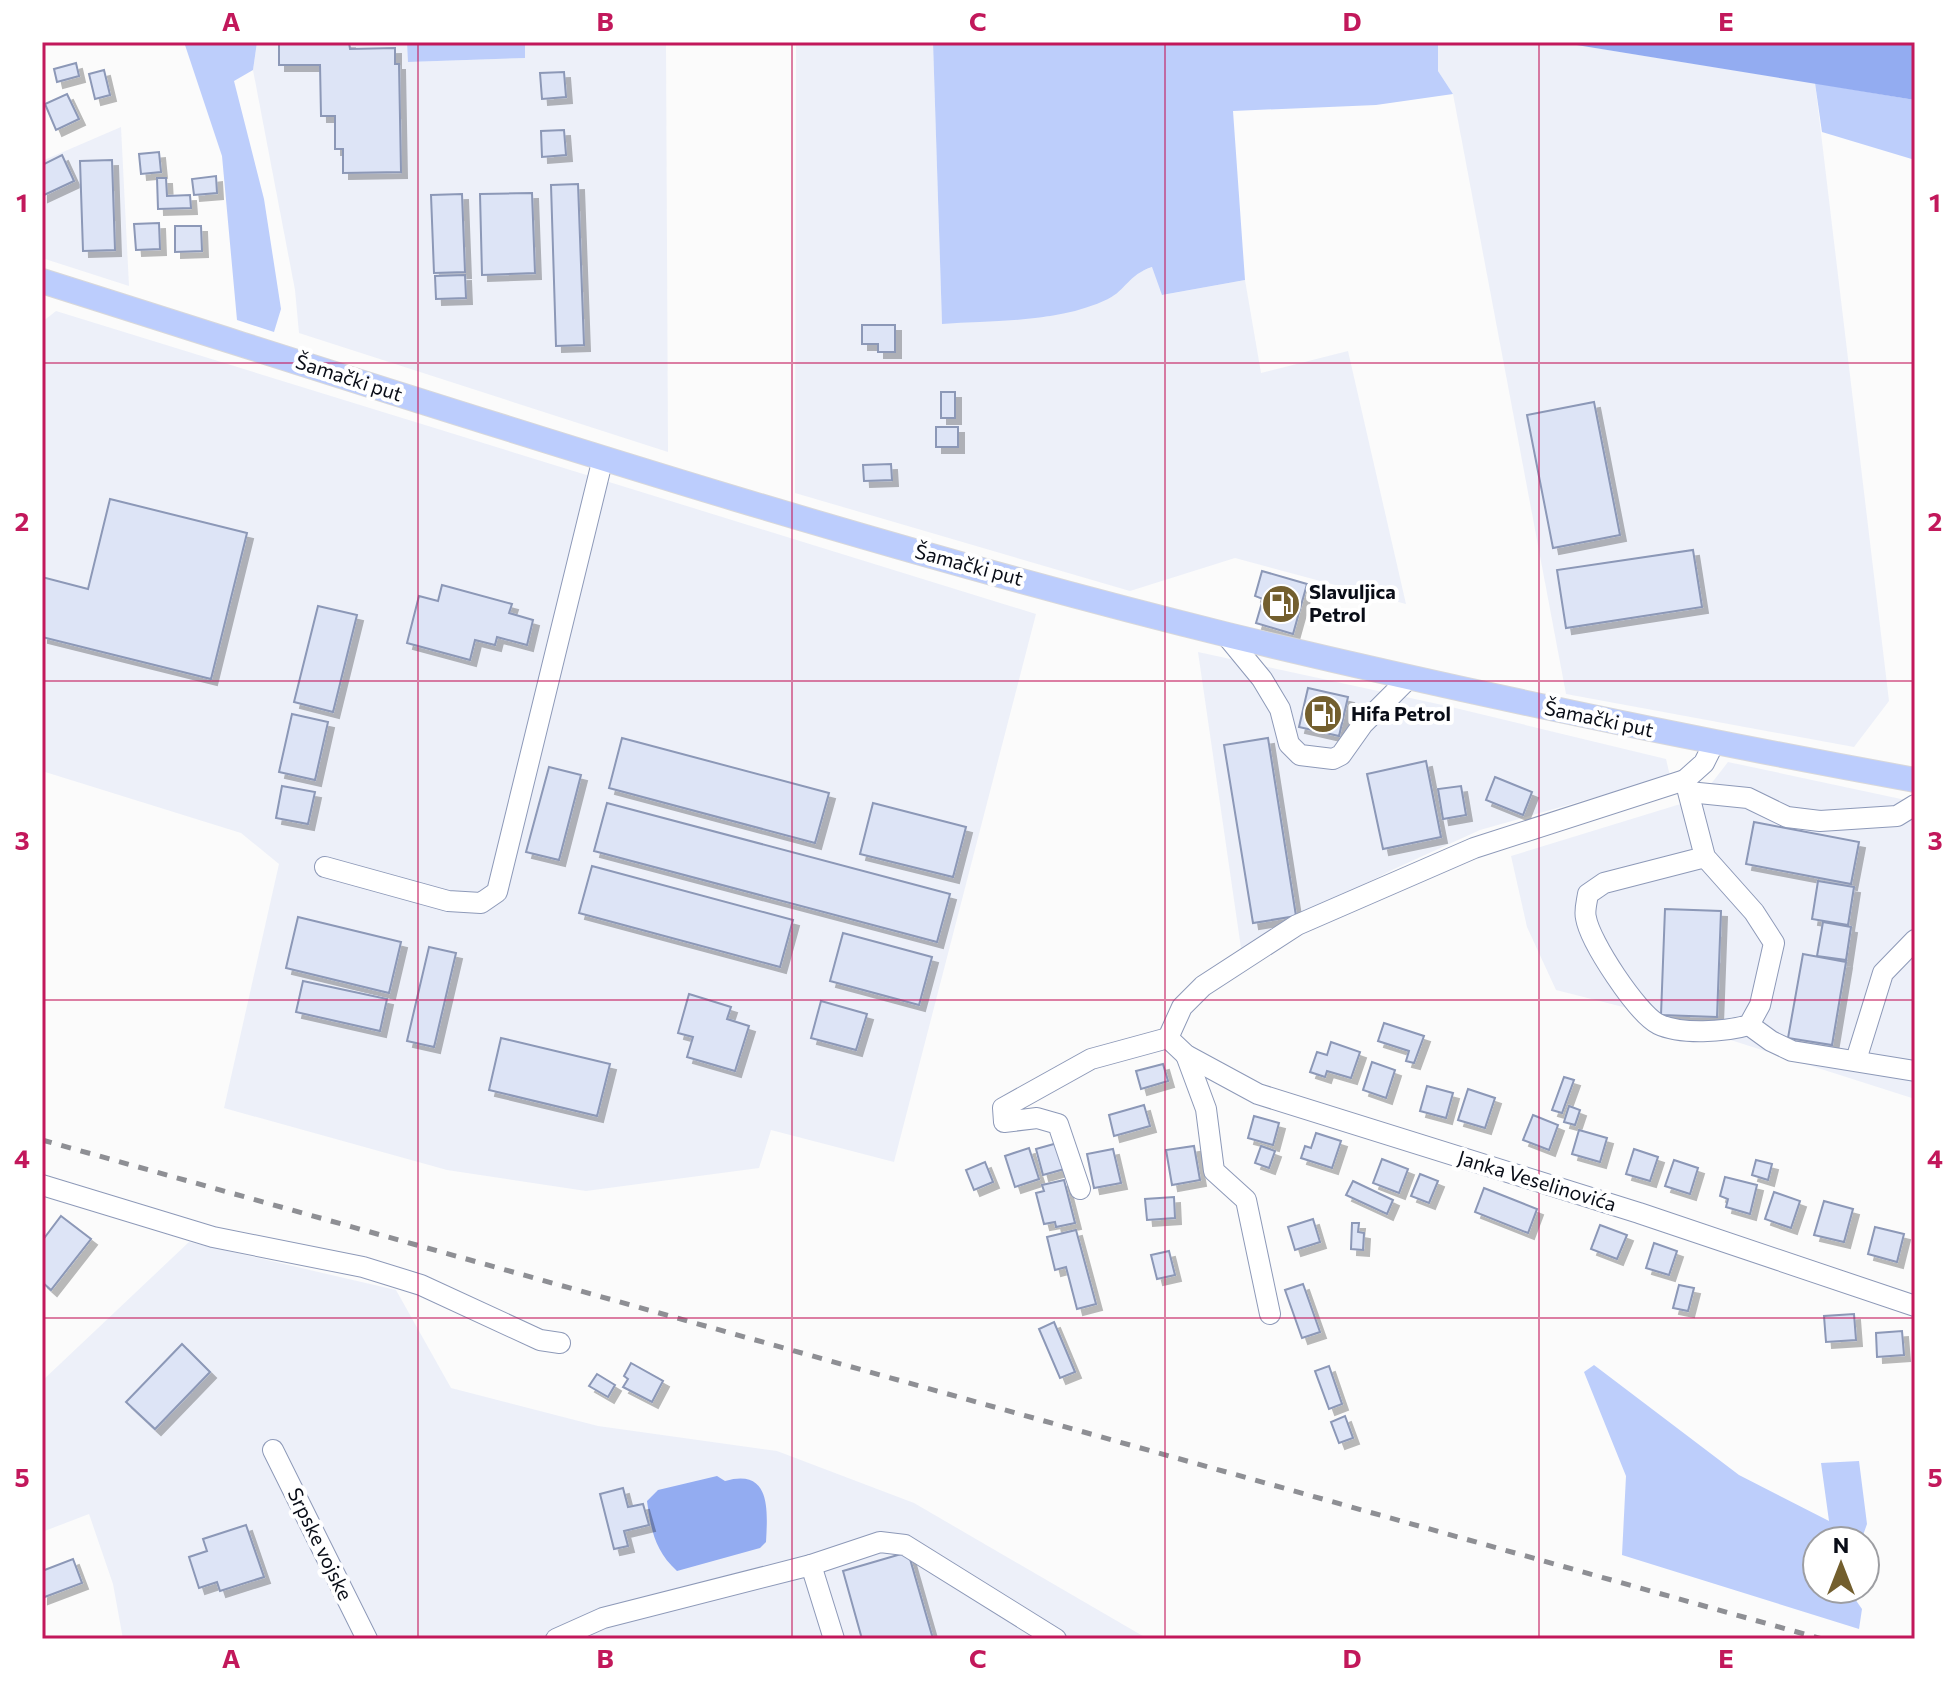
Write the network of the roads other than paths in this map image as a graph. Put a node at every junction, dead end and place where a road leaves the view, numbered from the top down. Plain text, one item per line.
1 (42, 281) edge
2 (603, 458) junction
3 (1225, 634) junction
4 (1410, 677) junction
5 (1714, 743) junction
6 (1915, 780) edge
7 (1687, 786) junction
8 (1915, 806) edge
9 (1705, 857) junction
10 (325, 867) dead end
11 (1915, 940) edge
12 (1749, 1025) junction
13 (1168, 1038) junction
14 (1186, 1055) junction
15 (1856, 1060) junction
16 (1915, 1071) edge
17 (42, 1185) edge
18 (1080, 1189) dead end
19 (1915, 1306) edge
20 (1270, 1314) dead end
21 (560, 1343) dead end
22 (273, 1450) dead end
23 (811, 1565) junction
24 (367, 1639) edge
25 (556, 1639) edge
26 (834, 1639) edge
27 (1056, 1639) edge

1 - 2 main road, Šamački put
2 - 3 main road, Šamački put
2 - 10 street
3 - 4 main road, Šamački put
3 - 4 street
4 - 5 main road, Šamački put
5 - 6 main road, Šamački put
5 - 7 street
7 - 8 street
7 - 9 street
7 - 13 street
9 - 12 street
9 - 12 street
11 - 15 street
12 - 15 street
13 - 14 street, Janka Veselinovića
13 - 18 street
14 - 19 street, Janka Veselinovića
14 - 20 street
15 - 16 street
17 - 21 street
22 - 24 street, Srpske vojske
23 - 25 street
23 - 26 street
23 - 27 street

